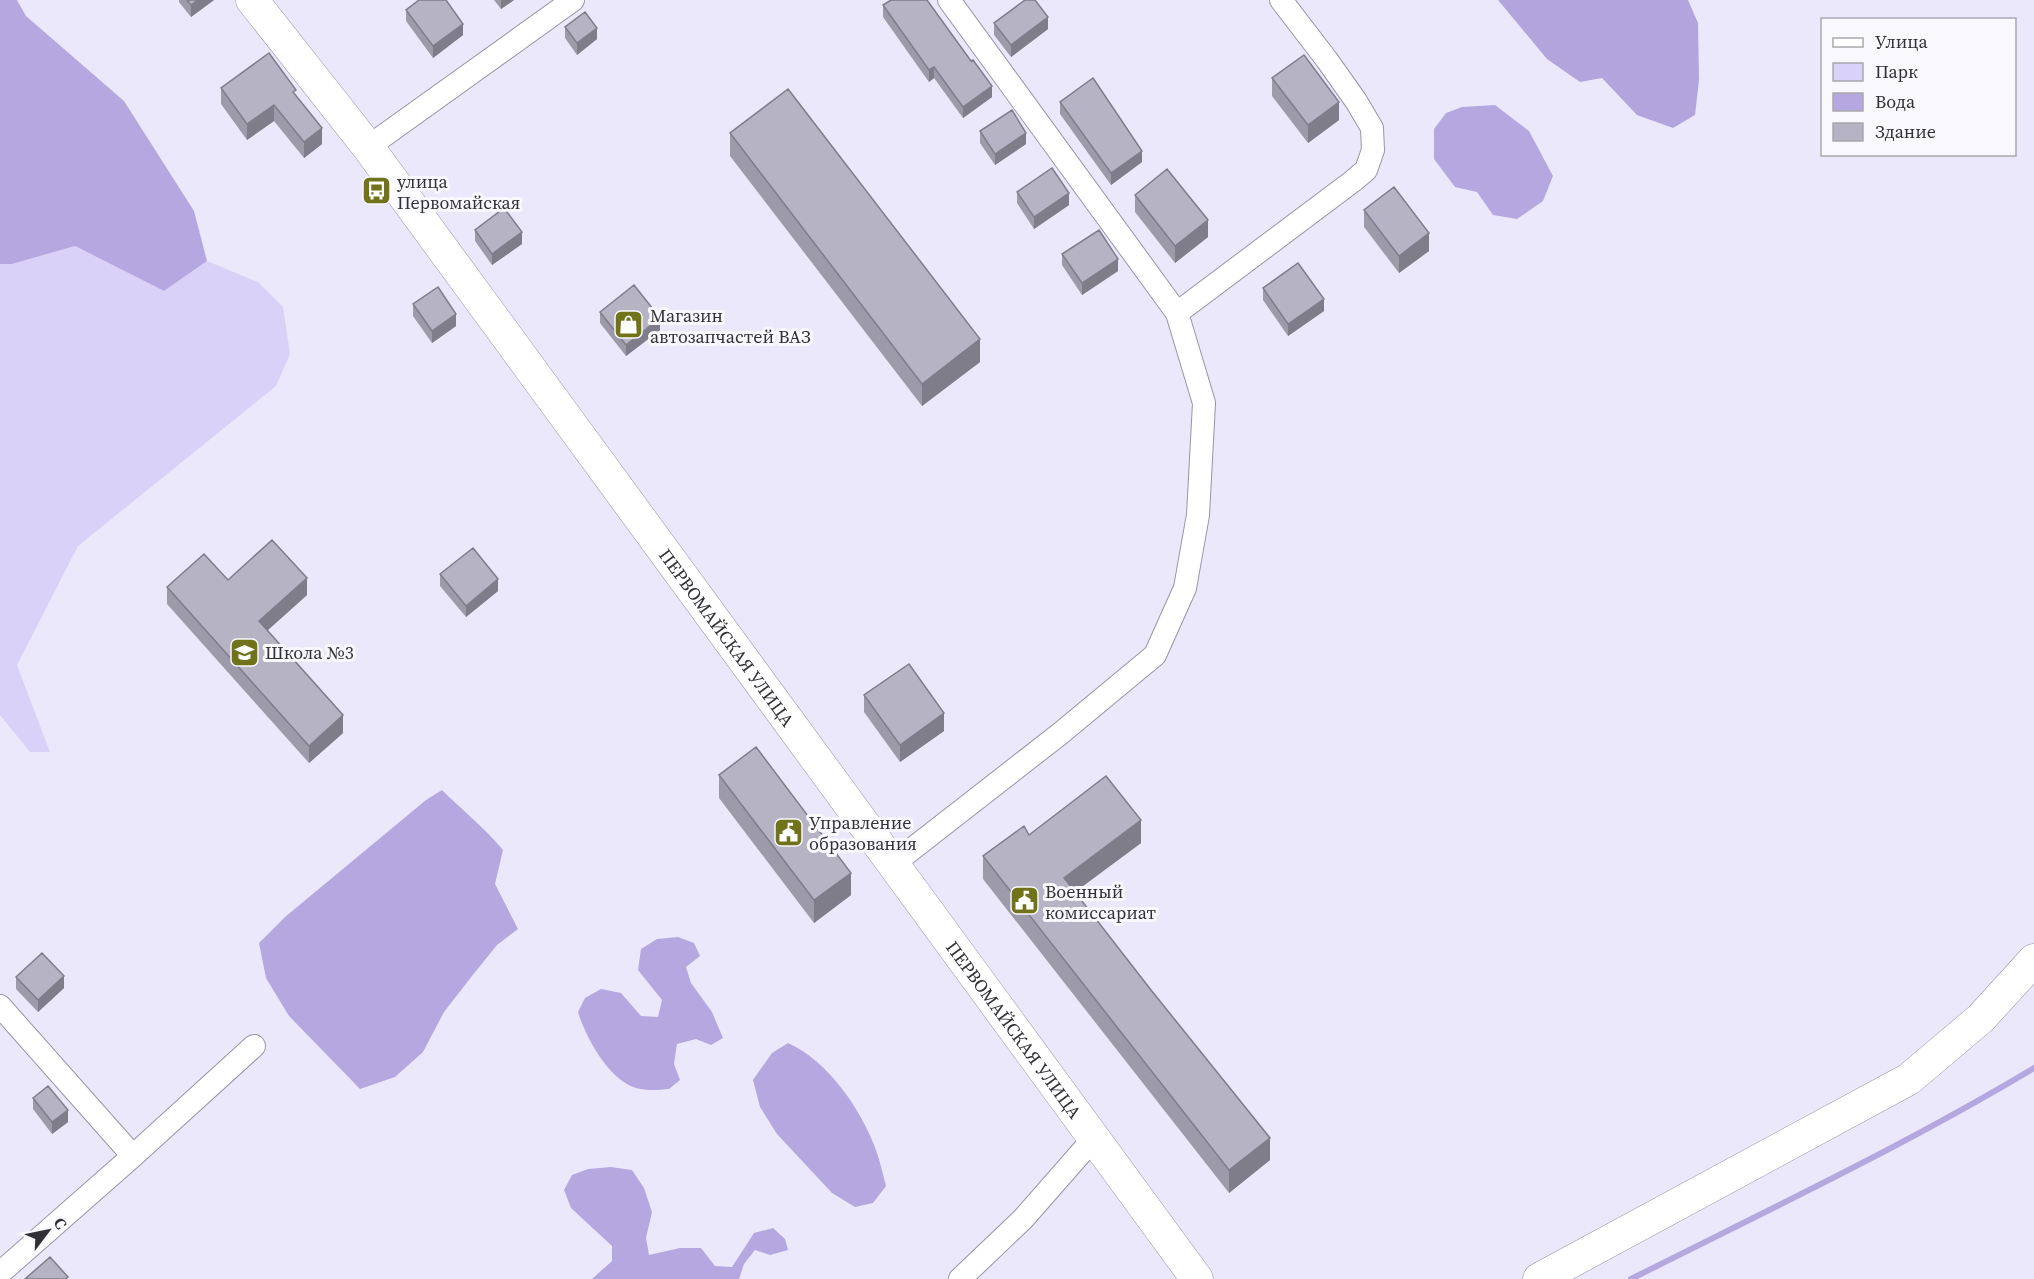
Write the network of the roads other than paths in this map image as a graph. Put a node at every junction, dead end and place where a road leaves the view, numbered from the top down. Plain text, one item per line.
1 (252, 0) edge
2 (573, 0) edge
3 (949, 0) edge
4 (1281, 0) edge
5 (368, 147) junction
6 (1177, 313) junction
7 (893, 864) junction
8 (2034, 960) edge
9 (0, 1006) edge
10 (254, 1046) dead end
11 (1094, 1138) junction
12 (133, 1156) junction
13 (0, 1273) edge
14 (960, 1279) edge
15 (1197, 1279) edge
16 (1539, 1279) edge

1 - 5 street, ПЕРВОМАЙСКАЯ УЛИЦА
2 - 5 street
3 - 6 street
4 - 6 street
5 - 7 street, ПЕРВОМАЙСКАЯ УЛИЦА
6 - 7 street
7 - 11 street, ПЕРВОМАЙСКАЯ УЛИЦА
8 - 16 street
9 - 12 street
10 - 12 street
11 - 14 street
11 - 15 street, ПЕРВОМАЙСКАЯ УЛИЦА
12 - 13 street

